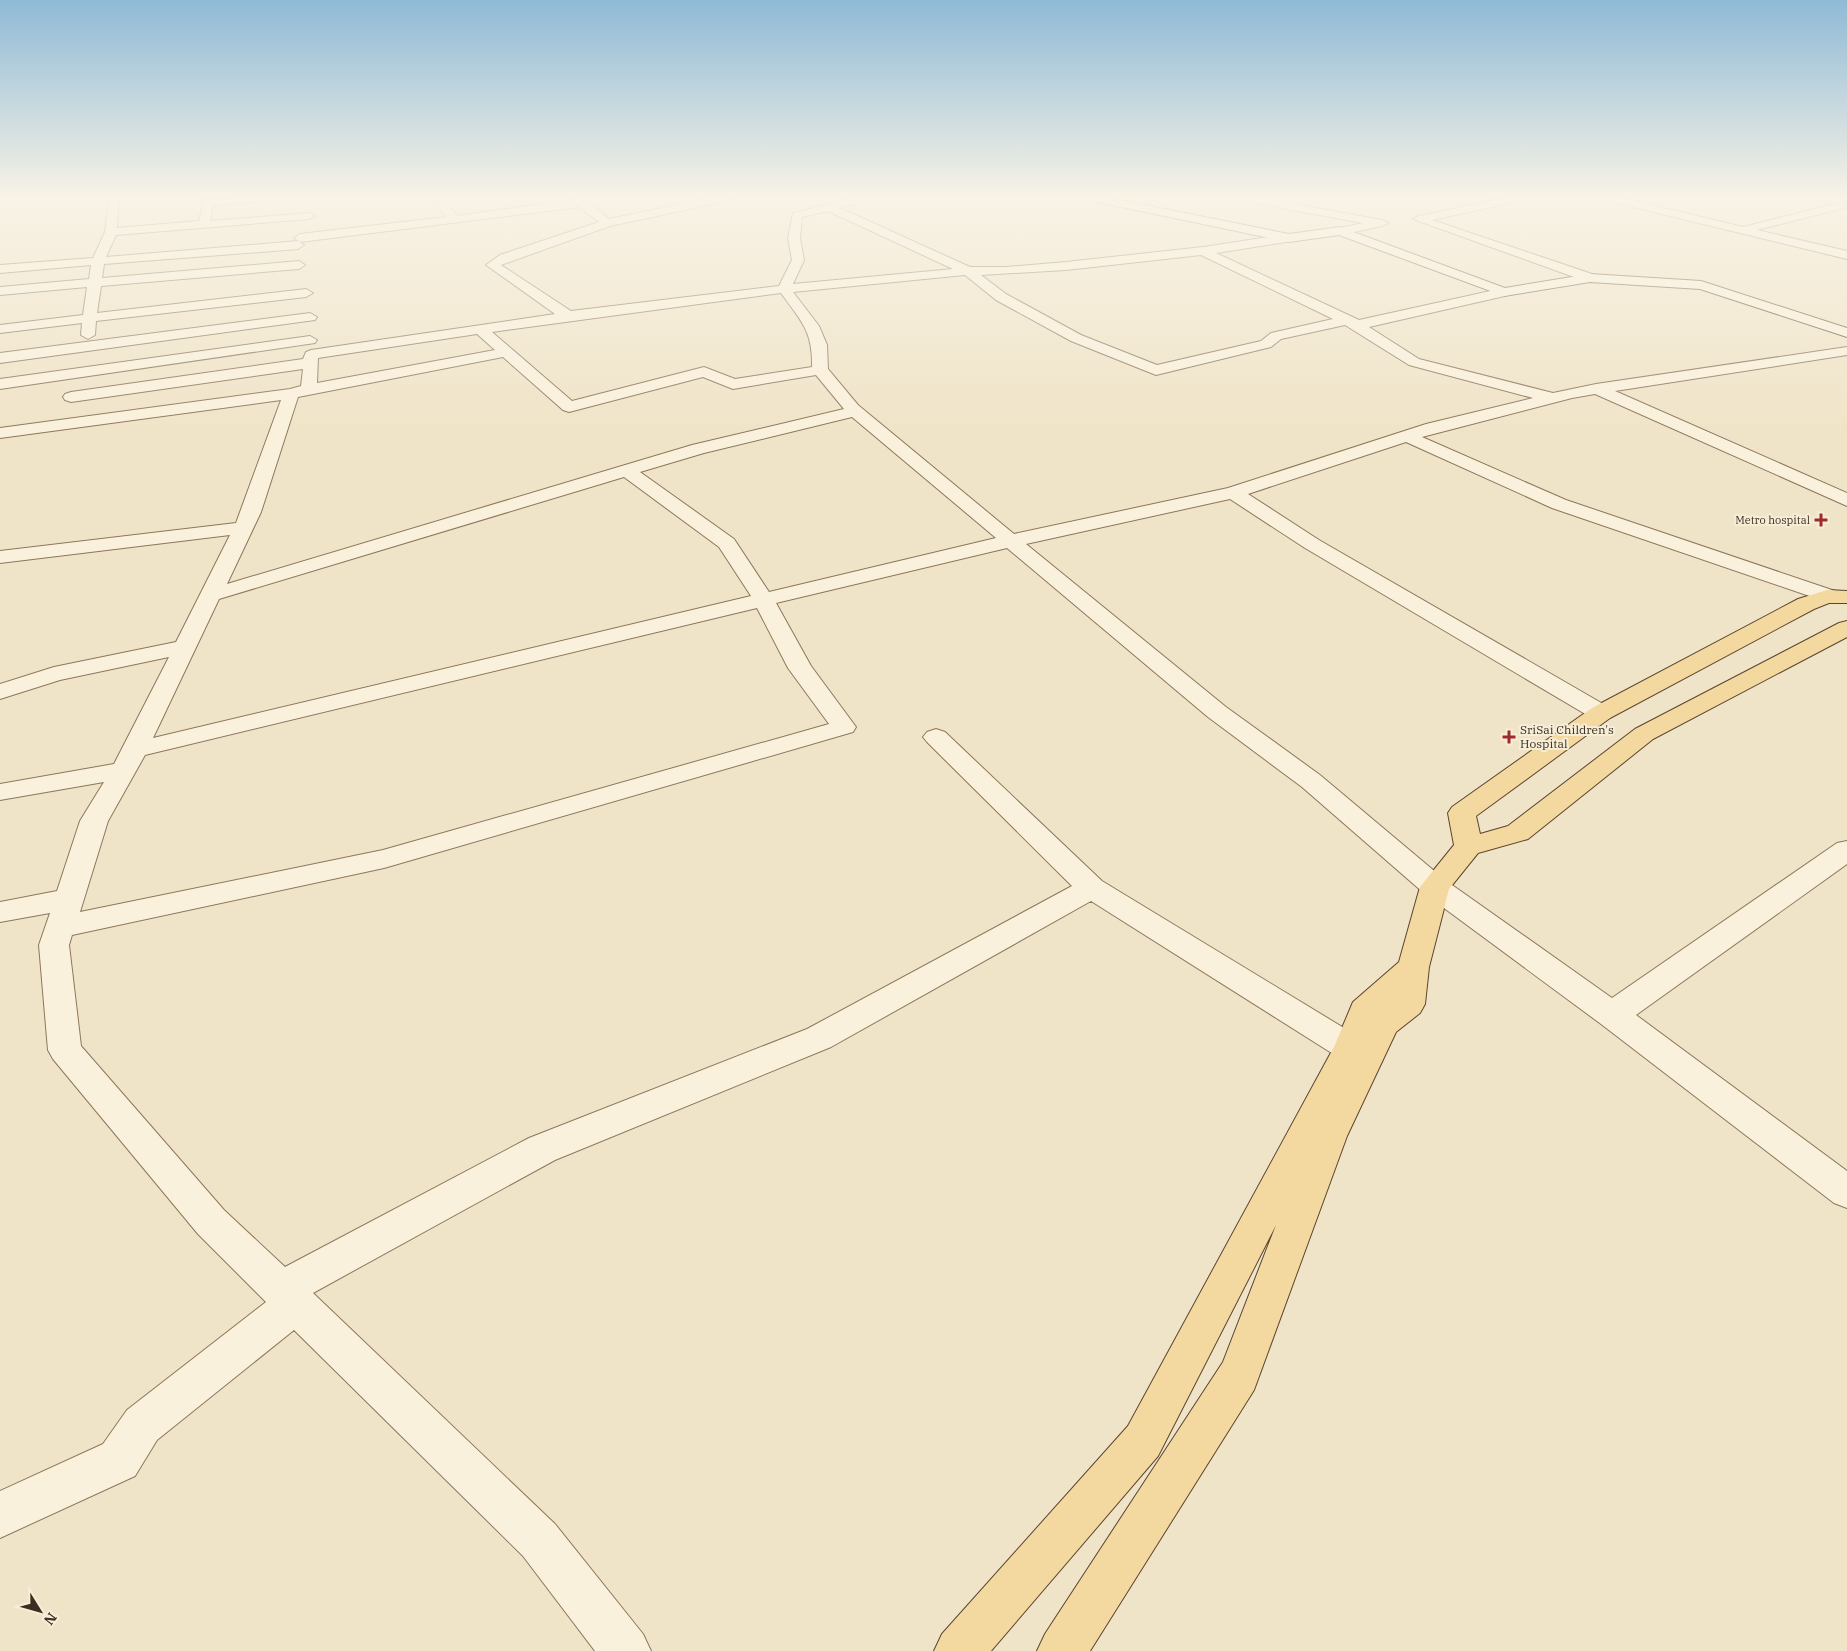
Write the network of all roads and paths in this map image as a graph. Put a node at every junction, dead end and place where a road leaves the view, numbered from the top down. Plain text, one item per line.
1 (95, 275) edge
2 (301, 275) edge
3 (507, 275) edge
4 (791, 275) edge
5 (929, 275) edge
6 (973, 275) edge
7 (1252, 275) edge
8 (1458, 275) edge
9 (1581, 275) edge
10 (1590, 278) junction
11 (302, 279) junction
12 (94, 283) junction
13 (784, 290) junction
14 (0, 291) edge
15 (1504, 292) junction
16 (568, 316) junction
17 (310, 317) junction
18 (89, 318) junction
19 (1351, 322) junction
20 (0, 329) edge
21 (480, 329) junction
22 (1847, 333) edge
23 (88, 347) junction
24 (1847, 351) edge
25 (506, 352) junction
26 (310, 353) junction
27 (0, 358) edge
28 (820, 370) junction
29 (83, 372) junction
30 (0, 384) edge
31 (1596, 389) junction
32 (300, 391) junction
33 (71, 397) junction
34 (1552, 398) junction
35 (855, 411) junction
36 (57, 426) junction
37 (0, 433) edge
38 (1406, 436) junction
39 (627, 471) junction
40 (1233, 493) junction
41 (1847, 500) edge
42 (244, 528) junction
43 (1010, 541) junction
44 (0, 557) edge
45 (211, 594) junction
46 (1837, 596) edge
47 (764, 600) junction
48 (1847, 628) edge
49 (185, 647) junction
50 (0, 692) edge
51 (1601, 713) junction
52 (936, 737) dead end
53 (129, 760) junction
54 (0, 792) edge
55 (1468, 846) junction
56 (1847, 850) edge
57 (1435, 887) junction
58 (1092, 888) junction
59 (68, 899) junction
60 (0, 912) edge
61 (59, 927) junction
62 (1413, 967) junction
63 (1612, 1015) junction
64 (1350, 1048) junction
65 (1847, 1192) edge
66 (288, 1297) junction
67 (0, 1515) edge
68 (626, 1651) edge
69 (959, 1651) edge
70 (1062, 1651) edge

1 - 12 street
2 - 11 street
3 - 16 street
4 - 13 street
5 - 13 street
6 - 19 street
7 - 19 street
8 - 15 street
9 - 10 street
10 - 15 street
10 - 22 street
11 - 12 street
11 - 17 street
11 - 18 street
12 - 14 street
12 - 18 street
13 - 16 street
13 - 28 street
15 - 19 street
16 - 21 street
17 - 23 street
17 - 26 street
18 - 20 street
18 - 23 street
19 - 34 street
21 - 25 street
21 - 26 street
23 - 27 street
23 - 29 street
24 - 31 street
25 - 28 street
25 - 32 street
26 - 29 street
26 - 32 street
26 - 33 street
28 - 35 street
29 - 30 street
29 - 33 street
31 - 34 street
31 - 41 street
32 - 36 street
32 - 42 street
33 - 36 street
34 - 38 street
35 - 39 street
35 - 43 street
36 - 37 street
38 - 40 street
38 - 46 street
39 - 45 street
39 - 47 street
40 - 43 street
40 - 51 street
42 - 44 street
42 - 45 street
43 - 47 street
43 - 57 street
45 - 49 street
46 - 51 main road
47 - 53 street
47 - 61 street
48 - 55 main road
49 - 50 street
49 - 53 street
51 - 55 main road
52 - 58 street
53 - 54 street
53 - 59 street
55 - 57 main road
56 - 63 street
57 - 62 main road
57 - 63 street
58 - 64 street
58 - 66 street
59 - 60 street
59 - 61 street
61 - 66 street
62 - 64 main road
62 - 70 main road
63 - 65 street
64 - 69 main road
66 - 67 street
66 - 68 street

